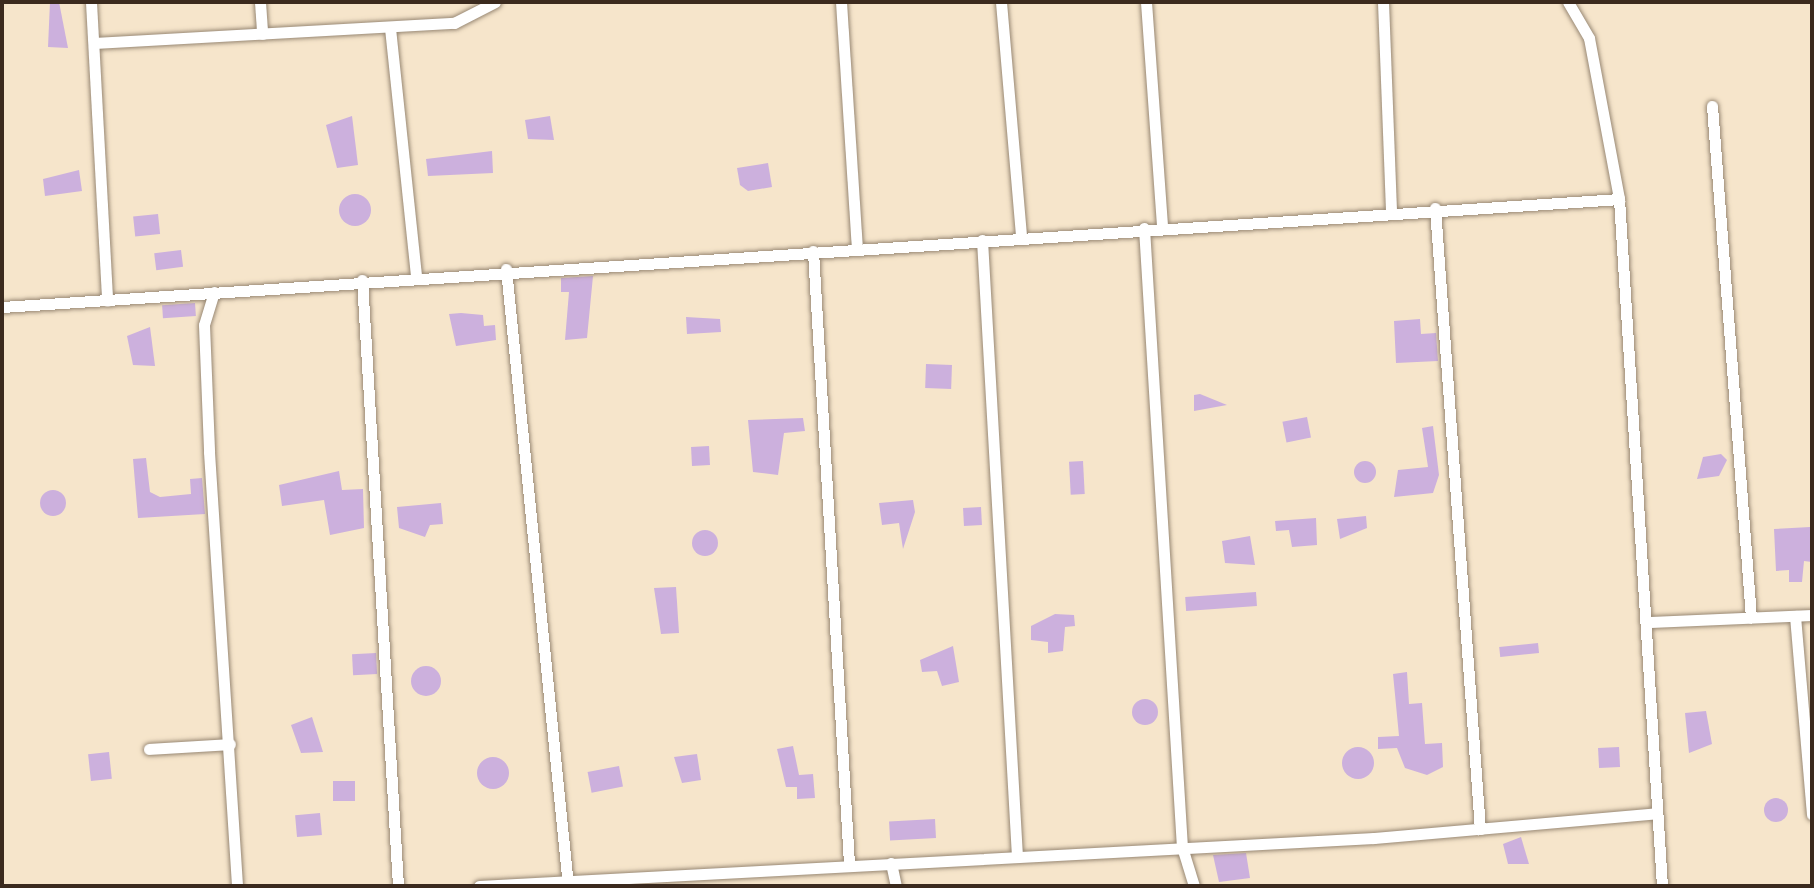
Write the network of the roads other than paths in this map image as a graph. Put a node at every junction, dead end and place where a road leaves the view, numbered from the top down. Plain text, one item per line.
1 (91, 2) edge
2 (260, 2) edge
3 (495, 2) edge
4 (841, 2) edge
5 (1001, 2) edge
6 (1146, 2) edge
7 (1383, 2) edge
8 (1568, 2) edge
9 (390, 28) junction
10 (262, 34) junction
11 (94, 43) junction
12 (1712, 106) dead end
13 (1619, 199) junction
14 (1435, 208) junction
15 (1391, 210) junction
16 (1162, 226) junction
17 (1144, 228) junction
18 (1021, 237) junction
19 (982, 240) junction
20 (857, 248) junction
21 (813, 251) junction
22 (506, 269) junction
23 (416, 276) junction
24 (362, 280) junction
25 (214, 292) junction
26 (107, 301) junction
27 (2, 307) edge
28 (1812, 615) edge
29 (1795, 616) junction
30 (1751, 618) junction
31 (1650, 622) junction
32 (230, 744) junction
33 (149, 749) dead end
34 (1657, 813) junction
35 (1812, 814) edge
36 (1480, 829) junction
37 (1182, 847) junction
38 (1017, 856) junction
39 (891, 863) junction
40 (849, 865) junction
41 (745, 872) junction
42 (567, 885) edge
43 (237, 886) edge
44 (398, 886) edge
45 (479, 886) edge
46 (744, 886) edge
47 (896, 886) edge
48 (1194, 886) edge
49 (1662, 886) edge

1 - 11 street
2 - 10 street
3 - 9 street
4 - 20 street
5 - 18 street
6 - 16 street
7 - 15 street
8 - 13 street
9 - 10 street
9 - 23 street
10 - 11 street
11 - 26 street
12 - 30 street
13 - 14 street
13 - 31 street
14 - 15 street
14 - 36 street
15 - 16 street
16 - 17 street
17 - 18 street
17 - 37 street
18 - 19 street
19 - 20 street
19 - 38 street
20 - 21 street
21 - 22 street
21 - 40 street
22 - 23 street
22 - 42 street
23 - 24 street
24 - 25 street
24 - 44 street
25 - 26 street
25 - 32 street
26 - 27 street
28 - 29 street
29 - 30 street
29 - 35 street
30 - 31 street
31 - 34 street
32 - 33 street
32 - 43 street
34 - 36 street
34 - 49 street
36 - 37 street
37 - 38 street
37 - 48 street
38 - 39 street
39 - 40 street
39 - 47 street
40 - 41 street
41 - 42 street
41 - 46 street
42 - 45 street

